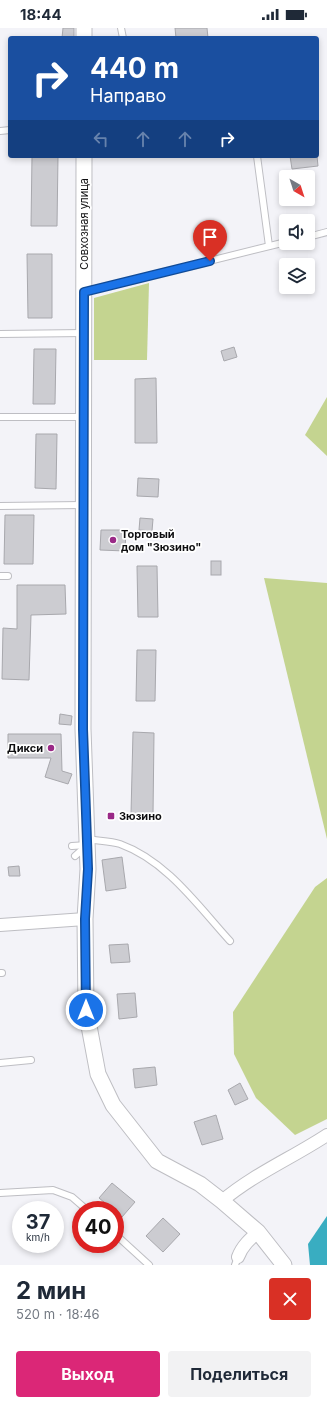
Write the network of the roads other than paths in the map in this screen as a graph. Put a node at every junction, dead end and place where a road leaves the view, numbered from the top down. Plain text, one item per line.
1 (84, 158) edge
2 (257, 158) edge
3 (327, 232) edge
4 (315, 235) edge
5 (279, 244) edge
6 (269, 246) junction
7 (84, 292) junction
8 (84, 333) junction
9 (0, 334) edge
10 (0, 417) edge
11 (84, 417) junction
12 (84, 505) junction
13 (0, 506) edge
14 (0, 576) edge
15 (8, 576) dead end
16 (82, 844) junction
17 (75, 856) dead end
18 (85, 919) junction
19 (0, 925) edge
20 (230, 941) dead end
21 (31, 1060) dead end
22 (0, 1063) edge
23 (327, 1136) edge
24 (0, 1193) edge
25 (77, 1201) edge
26 (222, 1201) junction
27 (258, 1232) junction
28 (124, 1242) edge
29 (237, 1261) edge
30 (149, 1265) edge
31 (284, 1265) edge

1 - 7 street, Совхозная улица
2 - 6 lane
3 - 4 lane
5 - 6 lane
6 - 7 lane
7 - 8 street, Совхозная улица
8 - 9 lane
8 - 11 street, Совхозная улица
10 - 11 lane
11 - 12 street, Совхозная улица
12 - 13 lane
12 - 16 street, Совхозная улица
14 - 15 lane
16 - 17 lane
16 - 18 street, Совхозная улица
16 - 20 lane
18 - 19 street
18 - 26 street, Совхозная улица
21 - 22 lane
23 - 26 street
24 - 25 lane
26 - 27 street, Совхозная улица
27 - 29 street
27 - 31 street, Совхозная улица
28 - 30 lane

